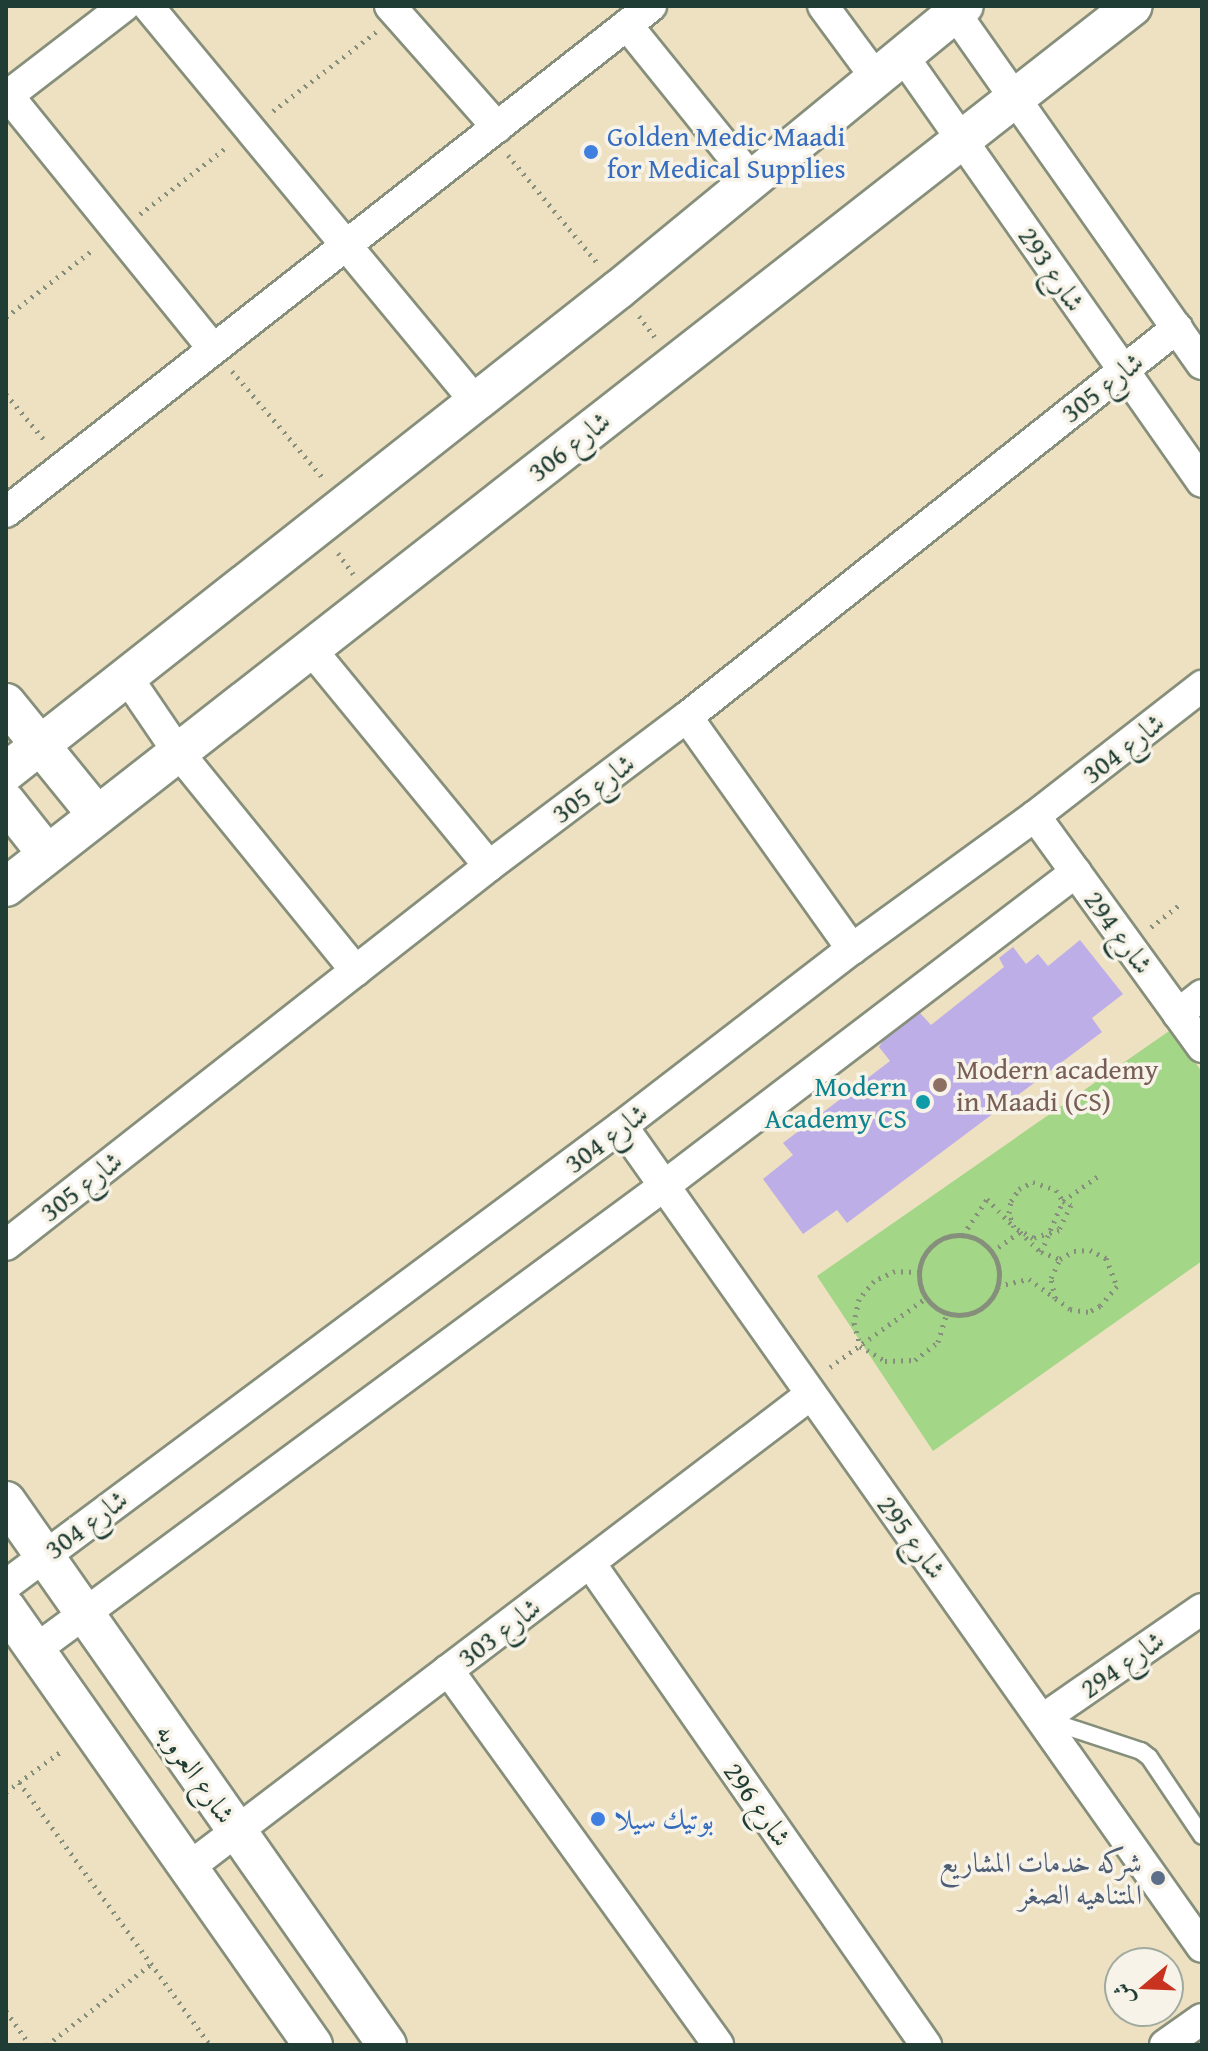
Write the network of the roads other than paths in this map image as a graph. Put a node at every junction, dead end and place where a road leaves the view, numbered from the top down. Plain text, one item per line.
1 (124, 6) edge
2 (148, 6) edge
3 (651, 6) edge
4 (823, 6) edge
5 (1133, 6) edge
6 (960, 9) edge
7 (394, 10) edge
8 (627, 25) junction
9 (890, 67) junction
10 (7, 96) edge
11 (1016, 97) junction
12 (494, 130) junction
13 (963, 139) junction
14 (752, 180) junction
15 (346, 245) junction
16 (1177, 328) junction
17 (213, 349) junction
18 (1202, 364) edge
19 (1122, 371) junction
20 (476, 402) junction
21 (1202, 482) edge
22 (6, 512) edge
23 (310, 648) junction
24 (127, 677) junction
25 (1202, 686) edge
26 (6, 703) edge
27 (687, 717) junction
28 (41, 745) junction
29 (178, 752) junction
30 (6, 772) edge
31 (6, 802) edge
32 (97, 815) junction
33 (1035, 816) junction
34 (47, 854) junction
35 (489, 866) junction
36 (1076, 872) junction
37 (6, 887) edge
38 (852, 949) junction
39 (356, 971) junction
40 (1202, 995) edge
41 (1178, 1014) junction
42 (1202, 1047) edge
43 (622, 1126) junction
44 (664, 1186) junction
45 (6, 1245) edge
46 (807, 1390) junction
47 (6, 1501) edge
48 (43, 1556) junction
49 (590, 1563) junction
50 (6, 1585) edge
51 (6, 1608) edge
52 (1202, 1609) edge
53 (83, 1614) junction
54 (35, 1650) junction
55 (448, 1670) junction
56 (1043, 1719) junction
57 (237, 1830) junction
58 (1202, 1836) edge
59 (188, 1868) junction
60 (1202, 1947) edge
61 (1202, 2019) edge
62 (313, 2045) edge
63 (387, 2045) edge
64 (718, 2045) edge
65 (926, 2045) edge
66 (1165, 2045) edge

1 - 10 street
2 - 15 street
3 - 8 street
4 - 9 street, شارع 293
5 - 11 street, شارع 306
6 - 9 street
6 - 11 street
7 - 12 street
8 - 12 street
8 - 14 street
9 - 13 street, شارع 293
9 - 14 street
10 - 17 street
11 - 13 street, شارع 306
11 - 16 street
12 - 15 street
13 - 19 street, شارع 293
13 - 23 street, شارع 306
14 - 20 street
15 - 17 street
15 - 20 street
16 - 18 street
16 - 19 street, شارع 305
17 - 22 street
19 - 21 street, شارع 293
19 - 27 street, شارع 305
20 - 24 street
23 - 29 street, شارع 306
23 - 35 street
24 - 28 street
24 - 29 street
25 - 33 street, شارع 304
26 - 28 street
27 - 35 street, شارع 305
27 - 38 street
28 - 30 street
28 - 32 street
29 - 32 street, شارع 306
29 - 39 street
31 - 34 street
32 - 34 street, شارع 306
33 - 36 street, شارع 294
33 - 38 street, شارع 304
34 - 37 street, شارع 306
35 - 39 street, شارع 305
36 - 41 street, شارع 294
36 - 44 street
38 - 43 street, شارع 304
39 - 45 street, شارع 305
40 - 41 street
41 - 42 street, شارع 294
43 - 44 street, شارع 295
43 - 48 street, شارع 304
44 - 46 street, شارع 295
44 - 53 street
46 - 49 street, شارع 303
46 - 56 street, شارع 295
47 - 48 street, شارع العروبه
48 - 50 street, شارع 304
48 - 53 street, شارع العروبه
49 - 55 street, شارع 303
49 - 65 street, شارع 296
51 - 54 street
52 - 56 street, شارع 294
53 - 54 street
53 - 57 street, شارع العروبه
54 - 59 street
55 - 57 street, شارع 303
55 - 64 street
56 - 58 lane
56 - 60 street, شارع 295
57 - 59 street, شارع 303
57 - 63 street, شارع العروبه
59 - 62 street
61 - 66 street

